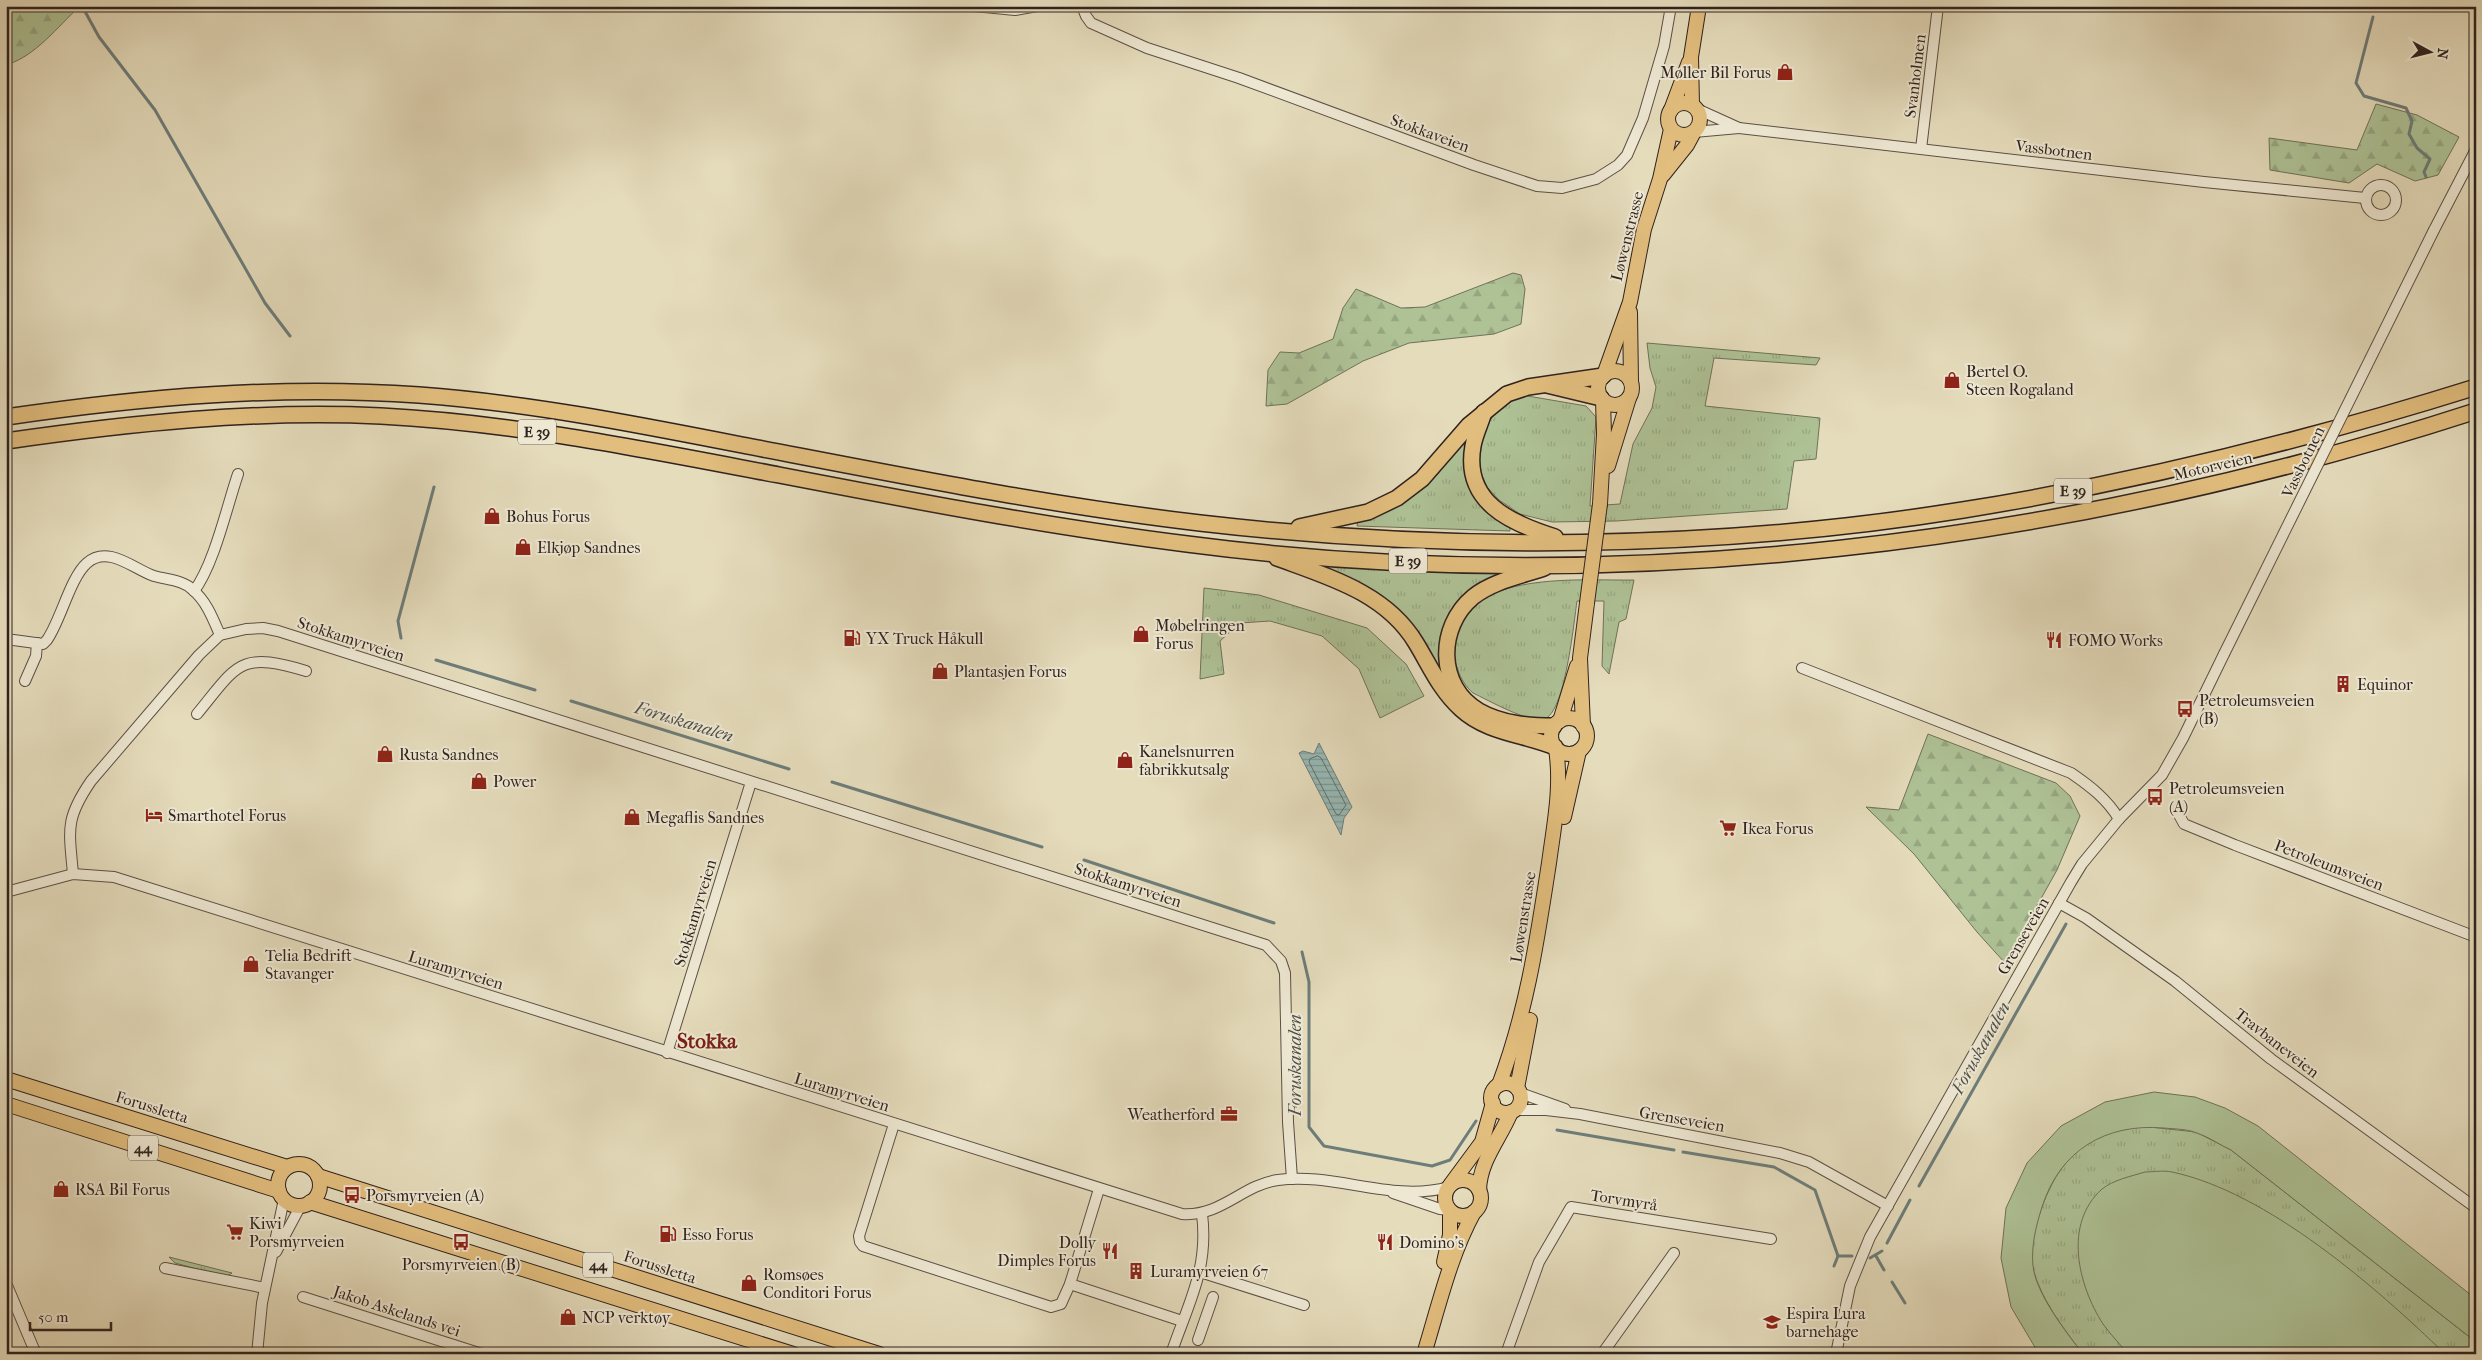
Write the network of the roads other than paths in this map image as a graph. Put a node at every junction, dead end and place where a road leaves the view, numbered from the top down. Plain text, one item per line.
1 (974, 6) edge
2 (1037, 6) edge
3 (1082, 6) edge
4 (1671, 6) edge
5 (1699, 6) edge
6 (1938, 6) edge
7 (1691, 57) junction
8 (1694, 107) junction
9 (1670, 110) junction
10 (1739, 128) junction
11 (1671, 129) junction
12 (1694, 132) junction
13 (1921, 149) junction
14 (2476, 149) edge
15 (1660, 179) junction
16 (2366, 198) dead end
17 (1630, 302) junction
18 (1604, 376) junction
19 (1631, 382) junction
20 (1546, 385) junction
21 (2476, 387) edge
22 (1629, 398) junction
23 (1602, 399) junction
24 (2476, 411) edge
25 (1485, 412) junction
26 (6, 417) edge
27 (6, 441) edge
28 (238, 474) dead end
29 (1600, 500) junction
30 (1277, 530) junction
31 (1568, 541) junction
32 (1259, 552) junction
33 (1557, 564) junction
34 (194, 591) junction
35 (220, 635) junction
36 (6, 639) edge
37 (37, 643) junction
38 (1580, 658) junction
39 (1802, 668) dead end
40 (306, 671) dead end
41 (25, 681) dead end
42 (198, 714) dead end
43 (1557, 724) junction
44 (1583, 726) junction
45 (1555, 748) junction
46 (1579, 751) junction
47 (751, 782) junction
48 (2178, 813) dead end
49 (2119, 819) junction
50 (72, 874) junction
51 (6, 892) edge
52 (2059, 903) junction
53 (2476, 937) edge
54 (667, 1053) junction
55 (6, 1079) edge
56 (1500, 1086) junction
57 (1519, 1090) junction
58 (1493, 1103) junction
59 (6, 1104) edge
60 (1514, 1111) junction
61 (1580, 1114) junction
62 (894, 1124) junction
63 (287, 1167) junction
64 (318, 1176) junction
65 (1292, 1179) junction
66 (1450, 1186) junction
67 (1377, 1188) junction
68 (1099, 1189) junction
69 (1479, 1190) junction
70 (281, 1195) junction
71 (305, 1204) junction
72 (1888, 1206) junction
73 (2476, 1208) edge
74 (1450, 1210) junction
75 (1474, 1212) junction
76 (1202, 1214) junction
77 (1771, 1239) dead end
78 (1674, 1253) dead end
79 (273, 1257) junction
80 (165, 1268) dead end
81 (1200, 1272) junction
82 (6, 1283) edge
83 (1070, 1284) junction
84 (265, 1288) junction
85 (303, 1297) dead end
86 (1213, 1297) dead end
87 (1304, 1305) dead end
88 (1182, 1321) junction
89 (1198, 1340) dead end
90 (757, 1348) edge
91 (789, 1353) edge
92 (1422, 1353) edge
93 (36, 1354) edge
94 (257, 1354) edge
95 (482, 1354) edge
96 (878, 1354) edge
97 (1171, 1354) edge
98 (1506, 1354) edge
99 (1602, 1354) edge
100 (1836, 1354) edge

1 - 2 street
3 - 4 street, Stokkaveien
5 - 7 main road
6 - 13 street, Svanholmen
7 - 8 main road
7 - 9 main road
8 - 9 main road
8 - 10 street, Vassbotnen
8 - 12 main road
9 - 11 main road
10 - 12 street, Vassbotnen
10 - 13 street, Vassbotnen
11 - 12 main road
11 - 15 main road, Løwenstrasse
12 - 15 main road, Løwenstrasse
13 - 16 street, Vassbotnen
14 - 49 street, Vassbotnen, bridge
15 - 17 main road, Løwenstrasse
17 - 18 main road, Løwenstrasse
17 - 19 main road, Løwenstrasse
18 - 19 main road
18 - 20 highway, E 39
18 - 23 main road
19 - 22 main road
20 - 23 highway, E 39
20 - 25 highway, E 39
21 - 31 highway, E 39
22 - 23 main road
22 - 29 main road
23 - 29 main road
24 - 33 highway, Motorveien / E 39
25 - 30 highway, E 39
25 - 31 highway, E 39
26 - 30 highway, E 39
27 - 32 highway, E 39
28 - 34 street
29 - 38 main road, bridge
30 - 31 highway, E 39
32 - 33 highway, E 39
32 - 45 highway, E 39
33 - 43 highway, E 39
34 - 35 street
34 - 37 street
35 - 47 street, Stokkamyrveien
35 - 50 street
36 - 37 street
37 - 41 street
38 - 43 main road
38 - 44 main road
39 - 49 street
40 - 42 street
43 - 44 main road
43 - 45 main road
44 - 46 main road
45 - 46 main road
45 - 56 main road, Løwenstrasse
46 - 57 main road, Løwenstrasse
47 - 54 street, Stokkamyrveien
47 - 65 street, Stokkamyrveien
48 - 53 street, Petroleumsveien
49 - 52 street, Grenseveien
50 - 51 street, Luramyrveien
50 - 54 street, Luramyrveien
52 - 72 street, Grenseveien
52 - 73 street, Travbaneveien
54 - 62 street, Luramyrveien
55 - 63 main road, Forussletta / 44
56 - 57 main road
56 - 58 main road
57 - 60 main road
57 - 61 street, Grenseveien
58 - 60 main road
58 - 66 main road
59 - 70 main road, 44
60 - 61 street, Grenseveien
60 - 69 main road
61 - 72 street, Grenseveien
62 - 68 street, Luramyrveien
62 - 83 street, Luramyrveien
63 - 64 main road, 44
63 - 70 main road
64 - 71 main road
64 - 96 main road, Forussletta / 44
65 - 67 street, Luramyrveien
65 - 76 street, Luramyrveien
66 - 67 street, Luramyrveien
66 - 69 main road
66 - 74 main road
67 - 74 street, Luramyrveien
68 - 76 street, Luramyrveien
68 - 83 street, Luramyrveien
69 - 75 main road
70 - 71 main road, 44
70 - 79 street
71 - 79 street
71 - 90 main road, 44
72 - 100 street
74 - 75 main road
74 - 92 main road
75 - 92 main road
76 - 81 street
77 - 98 street, Torvmyrå
78 - 99 street
79 - 84 street
80 - 84 street
81 - 87 street
81 - 88 street
82 - 93 street
83 - 88 street
84 - 94 street
85 - 95 street, Jakob Askelands vei
86 - 89 street
88 - 97 street
90 - 91 main road, 44

